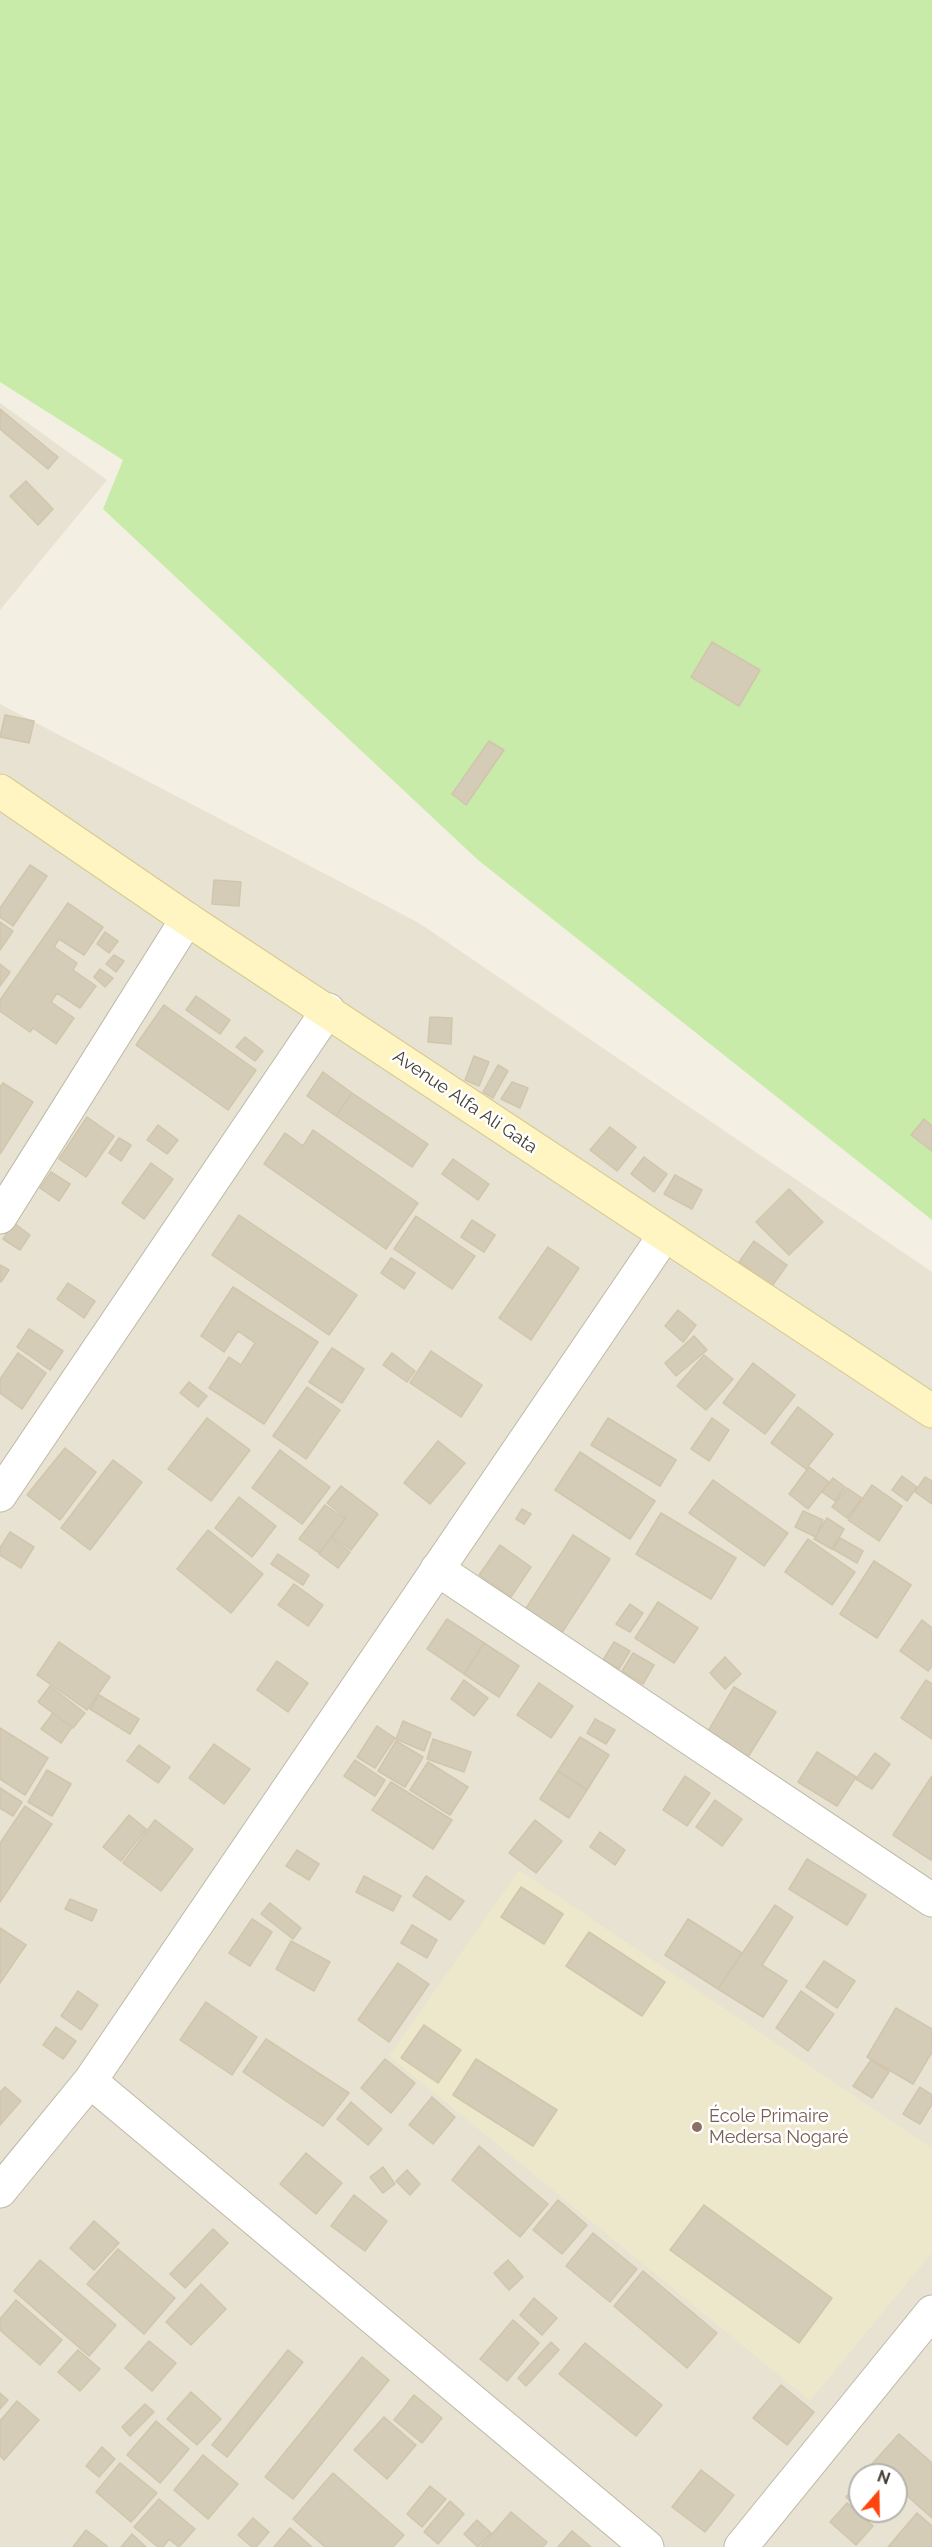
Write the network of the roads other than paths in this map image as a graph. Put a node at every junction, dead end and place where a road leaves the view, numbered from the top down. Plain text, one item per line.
1 (0, 791) edge
2 (188, 919) junction
3 (328, 1010) junction
4 (1, 1214) edge
5 (664, 1236) junction
6 (932, 1411) edge
7 (0, 1495) edge
8 (437, 1569) junction
9 (932, 1900) edge
10 (90, 2081) junction
11 (0, 2192) edge
12 (932, 2312) edge
13 (648, 2547) edge
14 (741, 2547) edge

1 - 2 street, Avenue Alfa Ali Gata
2 - 3 street, Avenue Alfa Ali Gata
2 - 4 street
3 - 5 street, Avenue Alfa Ali Gata
3 - 7 street
5 - 6 street, Avenue Alfa Ali Gata
5 - 8 street
8 - 9 street
8 - 10 street
10 - 11 street
10 - 13 street
12 - 14 street

